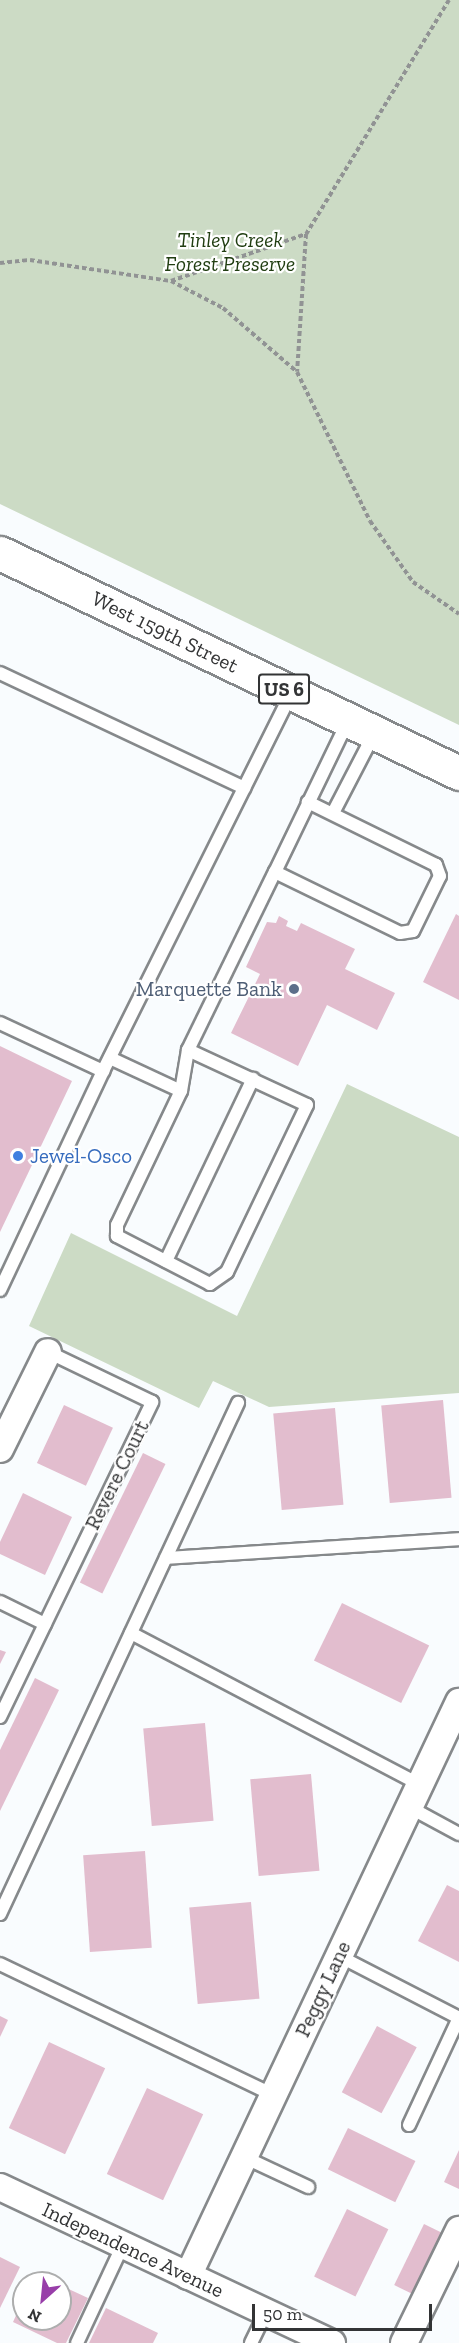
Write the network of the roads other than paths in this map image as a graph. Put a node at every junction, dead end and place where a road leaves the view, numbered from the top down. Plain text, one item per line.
1 (0, 553) edge
2 (0, 673) edge
3 (291, 693) junction
4 (361, 726) junction
5 (459, 773) edge
6 (244, 788) junction
7 (308, 802) junction
8 (333, 813) junction
9 (275, 872) junction
10 (0, 1023) edge
11 (188, 1050) junction
12 (110, 1058) junction
13 (103, 1071) junction
14 (253, 1079) junction
15 (181, 1091) junction
16 (166, 1261) junction
17 (0, 1290) edge
18 (48, 1352) joint
19 (238, 1403) dead end
20 (0, 1449) edge
21 (459, 1539) edge
22 (166, 1558) junction
23 (0, 1602) edge
24 (45, 1624) junction
25 (131, 1633) junction
26 (459, 1702) edge
27 (0, 1717) edge
28 (414, 1796) junction
29 (459, 1834) edge
30 (0, 1914) edge
31 (339, 1956) junction
32 (0, 1964) edge
33 (459, 2018) edge
34 (273, 2095) junction
35 (409, 2125) dead end
36 (244, 2157) junction
37 (0, 2187) edge
38 (308, 2187) dead end
39 (459, 2230) edge
40 (123, 2245) junction
41 (188, 2276) junction
42 (266, 2312) junction
43 (77, 2343) edge
44 (251, 2343) edge
45 (332, 2343) edge
46 (404, 2343) edge

1 - 3 main road, West 159th Street / US 6
2 - 6 lane
3 - 4 main road, West 159th Street / US 6
3 - 6 lane
4 - 5 main road, West 159th Street / US 6
4 - 7 lane
4 - 8 lane
6 - 12 lane
7 - 8 lane
7 - 9 lane
8 - 9 lane
9 - 11 lane
10 - 13 lane
11 - 14 lane
11 - 15 lane
12 - 13 lane
12 - 15 lane
13 - 17 lane
14 - 16 lane
14 - 16 lane
15 - 16 lane
18 - 20 street, Revere Court
18 - 24 lane, Revere Court
19 - 22 lane
21 - 22 lane
22 - 25 lane
23 - 24 lane
24 - 27 lane, Revere Court
25 - 28 lane
25 - 30 lane
26 - 28 street, Peggy Lane
28 - 29 lane
28 - 31 street, Peggy Lane
31 - 33 lane
31 - 34 street, Peggy Lane
32 - 34 lane
33 - 35 lane
34 - 36 street, Peggy Lane
36 - 38 lane
36 - 41 street, Peggy Lane
37 - 40 street, Independence Avenue
39 - 46 street
40 - 41 street, Independence Avenue
40 - 43 lane
41 - 42 street, Independence Avenue
42 - 44 lane
42 - 45 street, Independence Avenue

